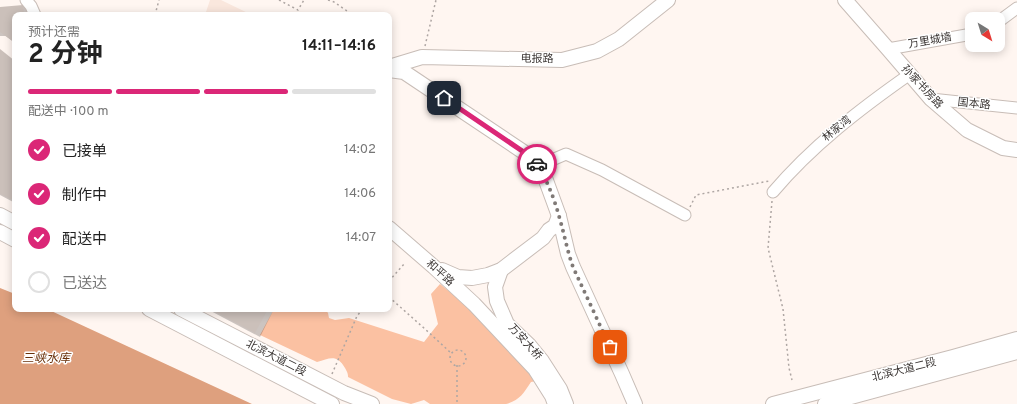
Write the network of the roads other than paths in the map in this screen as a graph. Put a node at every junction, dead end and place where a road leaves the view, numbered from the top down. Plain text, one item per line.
1 (26, 0) edge
2 (668, 0) edge
3 (844, 0) edge
4 (1017, 8) edge
5 (34, 12) edge
6 (1005, 17) edge
7 (965, 35) edge
8 (888, 49) junction
9 (421, 58) junction
10 (392, 67) edge
11 (392, 69) edge
12 (910, 74) junction
13 (419, 81) junction
14 (930, 99) junction
15 (1017, 108) edge
16 (1017, 150) edge
17 (538, 166) junction
18 (773, 192) road end
19 (0, 215) edge
20 (559, 216) junction
21 (685, 216) road end
22 (12, 221) edge
23 (392, 231) edge
24 (0, 232) edge
25 (12, 238) edge
26 (543, 238) junction
27 (568, 254) junction
28 (434, 267) junction
29 (501, 270) junction
30 (155, 312) edge
31 (187, 312) edge
32 (489, 320) joint
33 (1017, 339) edge
34 (1017, 352) edge
35 (887, 387) junction
36 (828, 399) edge
37 (332, 404) edge
38 (372, 404) edge
39 (555, 404) edge
40 (566, 404) edge
41 (635, 404) edge
42 (773, 404) edge
43 (871, 404) edge

1 - 5 street
2 - 9 main road, 电报路
3 - 8 main road, 孙家书房路
4 - 6 street
7 - 8 street, 万里城墙
8 - 12 main road, 孙家书房路
9 - 10 main road, 电报路
9 - 13 main road
11 - 13 main road
12 - 14 main road, 孙家书房路
12 - 18 street, 林家湾
13 - 17 main road
14 - 15 street, 国本路
14 - 16 main road, 孙家书房路
17 - 20 main road
17 - 21 street
19 - 22 main road
20 - 26 main road
20 - 27 main road
23 - 28 main road, 和平路
24 - 25 main road
26 - 27 main road
26 - 29 main road
27 - 41 main road
28 - 29 main road
28 - 32 main road, 和平路
29 - 40 main road, 万安大桥
30 - 37 main road, 北滨大道二段
31 - 38 main road, 北滨大道二段
32 - 39 main road, 万安大桥
33 - 36 main road, 北滨大道二段
34 - 35 main road, 北滨大道二段
35 - 36 main road, 北滨大道二段
35 - 43 main road
36 - 42 main road, 北滨大道二段

